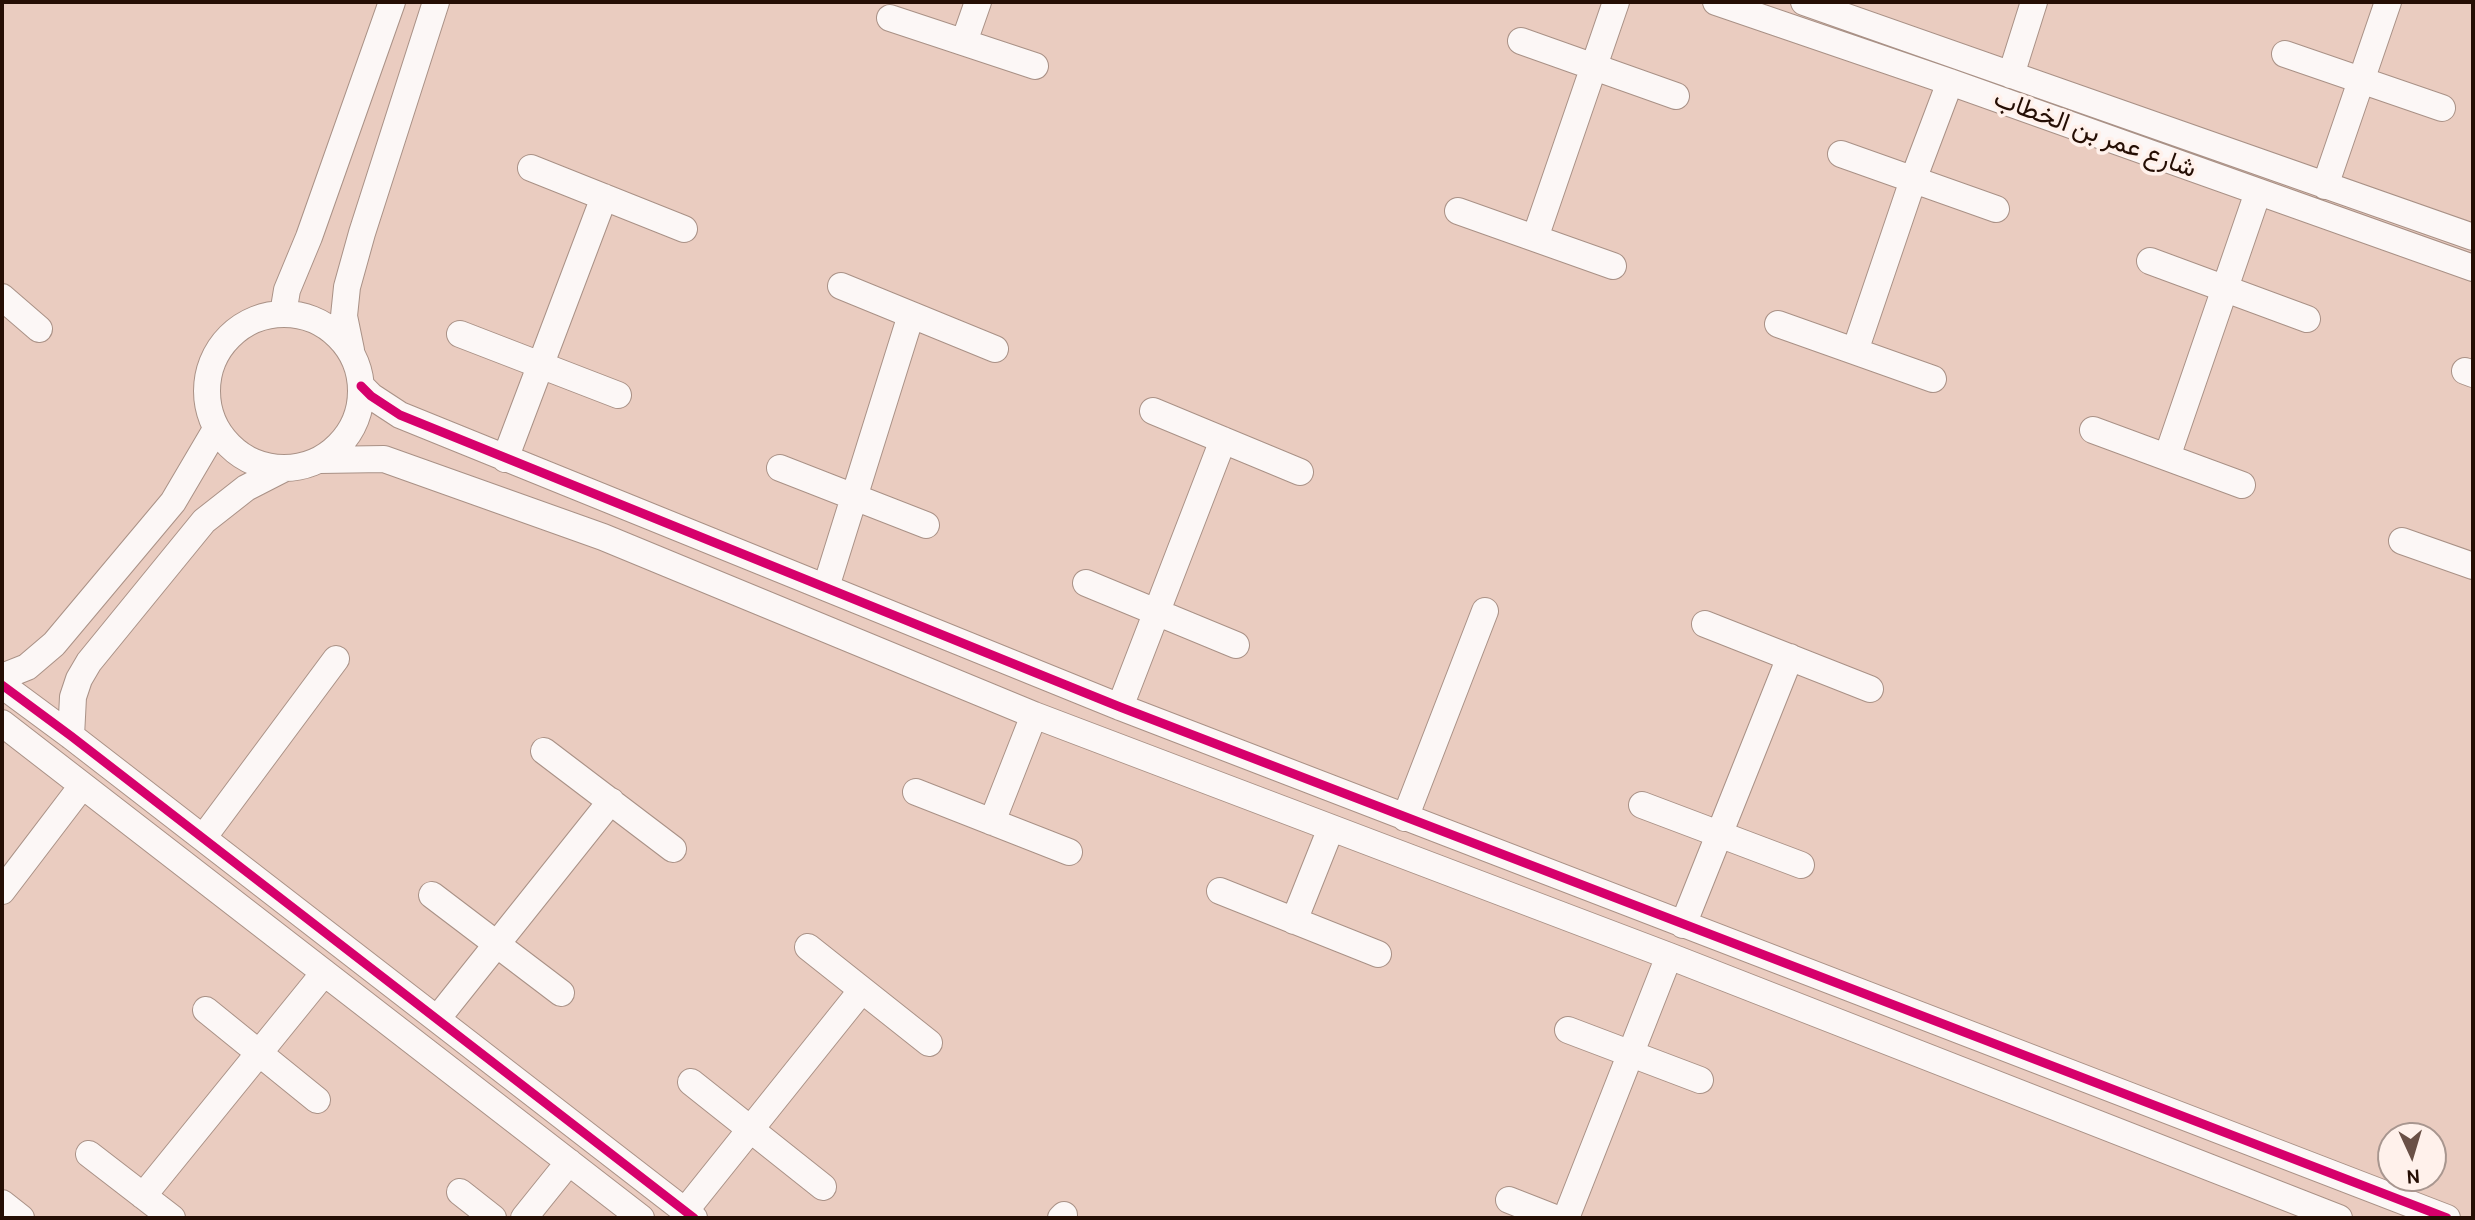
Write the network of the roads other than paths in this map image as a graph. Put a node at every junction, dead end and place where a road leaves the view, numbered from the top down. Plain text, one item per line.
1 (392, 2) edge
2 (436, 2) edge
3 (978, 2) edge
4 (1616, 2) edge
5 (1716, 2) edge
6 (1804, 2) edge
7 (2035, 2) edge
8 (2388, 2) edge
9 (890, 18) dead end
10 (1521, 41) dead end
11 (964, 42) junction
12 (2285, 54) dead end
13 (1035, 66) dead end
14 (1593, 67) junction
15 (2011, 75) junction
16 (2361, 80) junction
17 (1950, 82) junction
18 (1676, 96) dead end
19 (2442, 108) dead end
20 (1841, 154) dead end
21 (531, 168) dead end
22 (1913, 180) junction
23 (2325, 186) junction
24 (2258, 192) junction
25 (604, 197) junction
26 (1996, 209) dead end
27 (1458, 211) dead end
28 (684, 229) dead end
29 (2473, 237) edge
30 (1535, 238) junction
31 (2150, 261) dead end
32 (1613, 266) dead end
33 (2473, 268) edge
34 (841, 286) dead end
35 (2223, 288) junction
36 (2, 297) edge
37 (283, 314) junction
38 (911, 314) junction
39 (2307, 319) dead end
40 (1778, 324) dead end
41 (39, 329) dead end
42 (460, 334) dead end
43 (995, 349) dead end
44 (1855, 351) junction
45 (352, 352) junction
46 (541, 365) junction
47 (1933, 379) dead end
48 (361, 386) junction
49 (618, 395) dead end
50 (1153, 411) dead end
51 (216, 429) junction
52 (2093, 430) dead end
53 (1223, 440) junction
54 (2167, 457) junction
55 (505, 459) junction
56 (320, 460) junction
57 (285, 468) junction
58 (780, 468) dead end
59 (1300, 472) dead end
60 (2242, 485) dead end
61 (854, 497) junction
62 (619, 505) junction
63 (926, 525) dead end
64 (603, 537) junction
65 (2402, 541) dead end
66 (2473, 566) edge
67 (1086, 583) dead end
68 (826, 587) junction
69 (1485, 611) dead end
70 (1157, 612) junction
71 (1705, 624) dead end
72 (1236, 645) dead end
73 (1790, 657) junction
74 (336, 659) dead end
75 (2, 677) edge
76 (2, 685) edge
77 (1870, 689) dead end
78 (1120, 707) junction
79 (1034, 715) junction
80 (2, 723) edge
81 (71, 736) junction
82 (544, 751) dead end
83 (82, 786) junction
84 (916, 792) dead end
85 (611, 802) junction
86 (1642, 805) dead end
87 (1405, 818) junction
88 (992, 822) junction
89 (1331, 828) junction
90 (1719, 834) junction
91 (203, 838) junction
92 (673, 849) dead end
93 (1069, 852) dead end
94 (1801, 865) dead end
95 (258, 880) junction
96 (2, 891) edge
97 (1220, 891) dead end
98 (432, 895) dead end
99 (237, 906) junction
100 (1294, 921) junction
101 (1683, 925) junction
102 (497, 944) junction
103 (808, 947) dead end
104 (1378, 954) dead end
105 (1669, 956) junction
106 (324, 973) junction
107 (862, 990) junction
108 (561, 993) dead end
109 (206, 1010) dead end
110 (437, 1019) junction
111 (1568, 1030) dead end
112 (929, 1043) dead end
113 (259, 1053) junction
114 (1630, 1054) junction
115 (1700, 1080) dead end
116 (691, 1082) dead end
117 (317, 1100) dead end
118 (751, 1129) junction
119 (89, 1154) dead end
120 (569, 1162) junction
121 (823, 1187) dead end
122 (460, 1192) dead end
123 (143, 1196) junction
124 (1509, 1200) dead end
125 (2, 1203) edge
126 (690, 1215) edge
127 (21, 1218) edge
128 (172, 1218) edge
129 (493, 1218) edge
130 (524, 1218) edge
131 (641, 1218) edge
132 (1555, 1218) edge
133 (1566, 1218) edge
134 (2339, 1218) edge
135 (2447, 1218) edge

1 - 37 street
2 - 45 street
3 - 11 street
4 - 14 street
5 - 17 street, شارع عمر بن الخطاب
6 - 15 street, شارع عمر بن الخطاب
7 - 15 street
8 - 16 street
9 - 11 street
10 - 14 street
11 - 13 street
12 - 16 street
14 - 18 street
14 - 30 street
15 - 23 street, شارع عمر بن الخطاب
16 - 19 street
16 - 23 street
17 - 22 street
17 - 24 street, شارع عمر بن الخطاب
20 - 22 street
21 - 25 street
22 - 26 street
22 - 44 street
23 - 29 street, شارع عمر بن الخطاب
24 - 33 street, شارع عمر بن الخطاب
24 - 35 street
25 - 28 street
25 - 46 street
27 - 30 street
30 - 32 street
31 - 35 street
34 - 38 street
35 - 39 street
35 - 54 street
36 - 41 street
37 - 45 street
37 - 51 street
38 - 43 street
38 - 61 street
40 - 44 street
42 - 46 street
44 - 47 street
45 - 48 street
46 - 49 street
46 - 55 street
48 - 55 street
48 - 56 street
50 - 53 street
51 - 57 street
51 - 75 street
52 - 54 street
53 - 59 street
53 - 70 street
54 - 60 street
55 - 62 street
56 - 57 street
56 - 64 street
57 - 81 street
58 - 61 street
61 - 63 street
61 - 68 street
62 - 64 street
62 - 68 street
64 - 79 street
65 - 66 street
67 - 70 street
68 - 78 street
69 - 87 street
70 - 72 street
70 - 78 street
71 - 73 street
73 - 77 street
73 - 90 street
74 - 91 street
76 - 81 street
78 - 87 street
79 - 88 street
79 - 89 street
80 - 83 street
81 - 91 street
82 - 85 street
83 - 96 street
83 - 99 street
84 - 88 street
85 - 92 street
85 - 102 street
86 - 90 street
87 - 101 street
88 - 93 street
89 - 100 street
89 - 105 street
90 - 94 street
90 - 101 street
91 - 95 street
95 - 99 street
95 - 110 street
97 - 100 street
98 - 102 street
99 - 106 street
100 - 104 street
101 - 135 street
102 - 108 street
102 - 110 street
103 - 107 street
105 - 114 street
105 - 134 street
106 - 113 street
106 - 120 street
107 - 112 street
107 - 118 street
109 - 113 street
110 - 126 street
111 - 114 street
113 - 117 street
113 - 123 street
114 - 115 street
114 - 133 street
116 - 118 street
118 - 121 street
118 - 126 street
119 - 123 street
120 - 130 street
120 - 131 street
122 - 129 street
123 - 128 street
124 - 132 street
125 - 127 street

